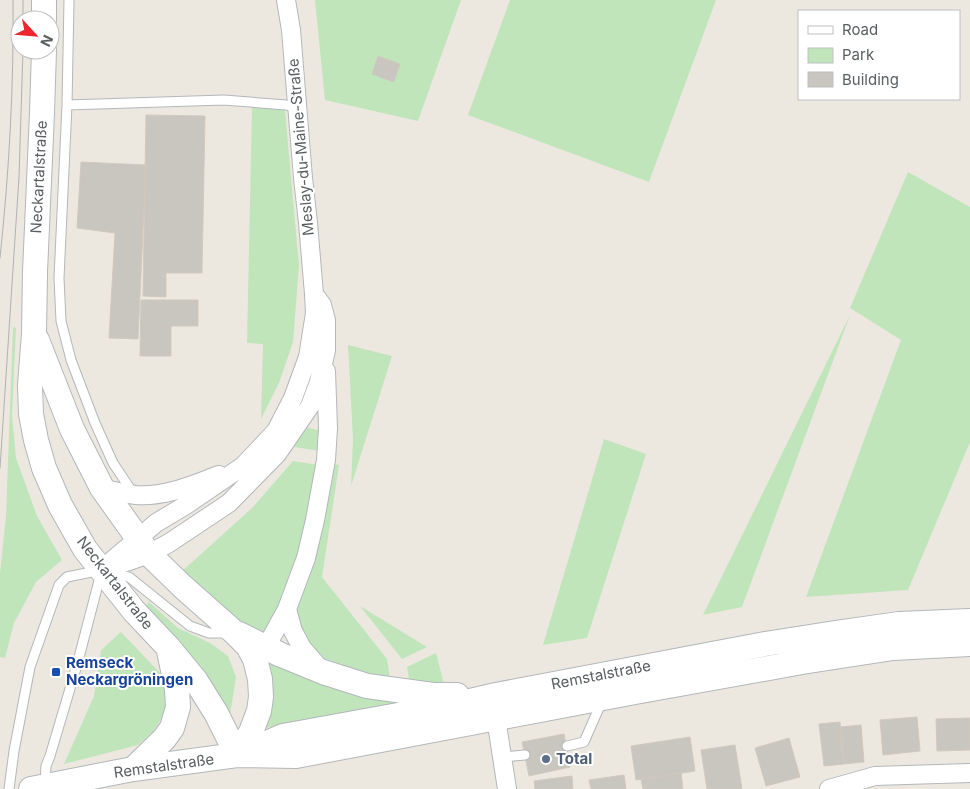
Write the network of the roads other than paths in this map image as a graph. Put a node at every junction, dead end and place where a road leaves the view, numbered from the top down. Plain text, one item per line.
1 (69, 0) edge
2 (286, 0) edge
3 (44, 60) edge
4 (67, 105) junction
5 (297, 108) junction
6 (314, 294) junction
7 (34, 334) junction
8 (326, 350) junction
9 (243, 466) junction
10 (102, 488) junction
11 (135, 495) junction
12 (144, 546) junction
13 (102, 570) junction
14 (287, 609) junction
15 (970, 621) edge
16 (235, 633) junction
17 (970, 644) edge
18 (168, 647) junction
19 (261, 653) junction
20 (323, 672) junction
21 (604, 698) junction
22 (496, 707) junction
23 (567, 746) dead end
24 (237, 755) junction
25 (524, 755) dead end
26 (502, 757) junction
27 (133, 769) junction
28 (970, 773) edge
29 (38, 788) edge
30 (10, 789) edge
31 (507, 789) edge
32 (829, 789) edge

1 - 4 lane
2 - 5 street, Meslay-du-Maine-Straße
3 - 7 main road, Neckartalstraße
4 - 5 lane
4 - 11 lane
5 - 6 street, Meslay-du-Maine-Straße
6 - 8 street, Meslay-du-Maine-Straße
6 - 9 street, Meslay-du-Maine-Straße
7 - 10 main road, Neckartalstraße
7 - 13 main road, Neckartalstraße
8 - 12 street, Meslay-du-Maine-Straße
8 - 14 street, Meslay-du-Maine-Straße
9 - 11 street, Meslay-du-Maine-Straße
9 - 12 street, Meslay-du-Maine-Straße
10 - 11 street, Meslay-du-Maine-Straße
10 - 12 main road, Neckartalstraße
12 - 13 street, Meslay-du-Maine-Straße
12 - 16 main road, Neckartalstraße
13 - 16 lane
13 - 18 main road, Neckartalstraße
13 - 29 lane
13 - 30 lane
14 - 19 street, Meslay-du-Maine-Straße
14 - 20 street
15 - 22 main road, Remstalstraße
16 - 19 main road, Neckartalstraße
17 - 21 main road, Remstalstraße
18 - 24 main road, Neckartalstraße
18 - 27 main road
19 - 20 main road
19 - 24 main road
20 - 22 main road
21 - 22 main road, Remstalstraße
21 - 23 lane
22 - 24 main road, Remstalstraße
22 - 26 street
24 - 27 main road, Remstalstraße
25 - 26 lane
26 - 31 street
27 - 29 main road, Remstalstraße
28 - 32 street

